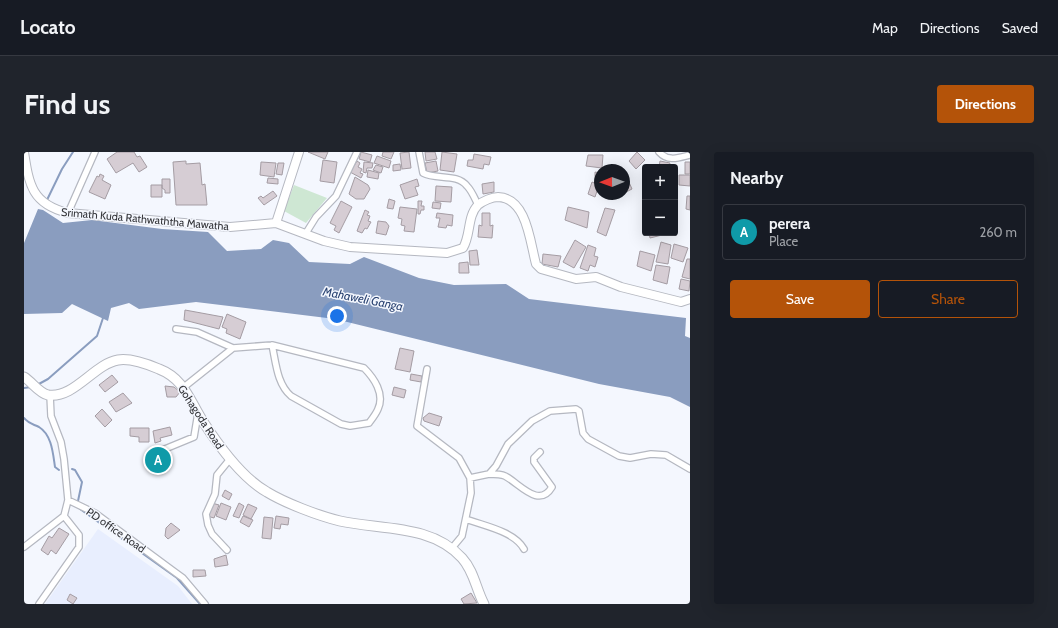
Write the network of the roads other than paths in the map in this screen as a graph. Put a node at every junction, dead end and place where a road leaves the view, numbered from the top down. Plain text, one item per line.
1 (24, 152) edge
2 (95, 152) edge
3 (299, 152) edge
4 (357, 152) edge
5 (419, 152) edge
6 (659, 152) edge
7 (690, 155) edge
8 (478, 205) junction
9 (68, 213) junction
10 (276, 223) junction
11 (306, 234) junction
12 (690, 299) edge
13 (176, 329) dead end
14 (272, 345) junction
15 (233, 348) junction
16 (427, 369) dead end
17 (28, 380) edge
18 (184, 387) junction
19 (46, 393) junction
20 (198, 413) junction
21 (160, 451) dead end
22 (540, 452) dead end
23 (230, 459) junction
24 (690, 469) edge
25 (489, 474) junction
26 (470, 478) junction
27 (68, 500) junction
28 (64, 516) junction
29 (466, 520) junction
30 (24, 546) edge
31 (452, 548) junction
32 (524, 549) dead end
33 (227, 550) dead end
34 (39, 604) edge
35 (205, 604) edge
36 (484, 604) edge

1 - 9 street, Srimath Kuda Rathwaththa Mawatha
2 - 9 street
3 - 10 street
4 - 11 street
5 - 8 street
6 - 7 street
8 - 11 street, Srimath Kuda Rathwaththa Mawatha
8 - 12 street
9 - 10 street, Srimath Kuda Rathwaththa Mawatha
10 - 11 street, Srimath Kuda Rathwaththa Mawatha
13 - 15 street
14 - 14 street
14 - 15 street
15 - 18 street
16 - 26 street
17 - 19 main road
18 - 19 main road, Gohagoda Road
18 - 20 main road, Gohagoda Road
19 - 27 street
20 - 21 street
20 - 23 main road, Gohagoda Road
22 - 25 street
23 - 31 main road, Gohagoda Road
23 - 33 street
24 - 25 street
25 - 26 street
26 - 29 street
27 - 28 street
27 - 35 street, PD office Road
28 - 30 street
28 - 34 street
29 - 31 street
29 - 32 street
31 - 36 main road, Gohagoda Road

